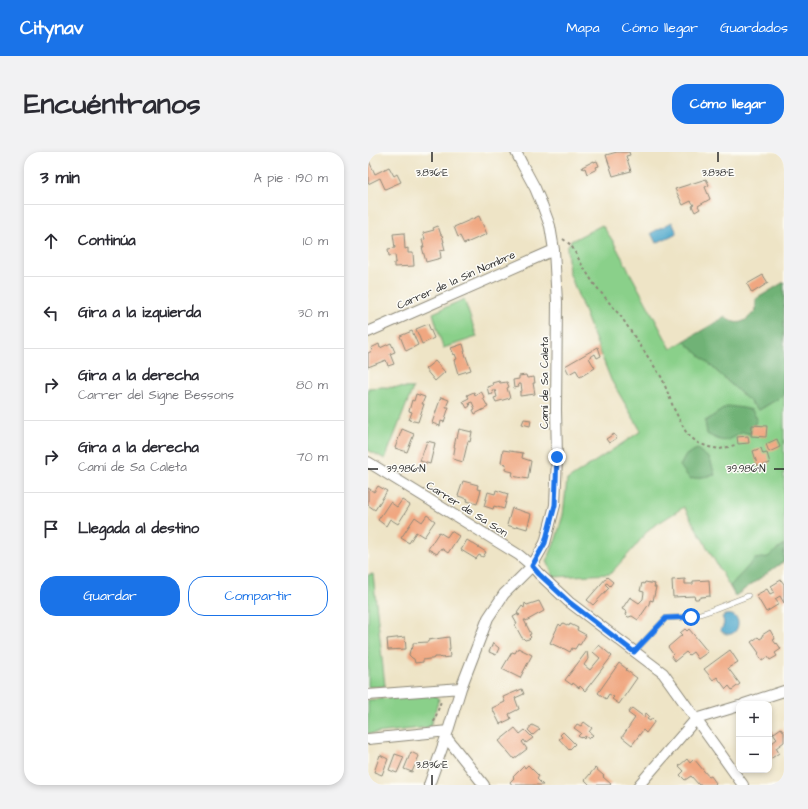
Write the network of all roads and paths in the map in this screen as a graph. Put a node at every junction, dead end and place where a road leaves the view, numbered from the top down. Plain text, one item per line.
1 (516, 152) edge
2 (563, 239) dead end
3 (554, 250) junction
4 (368, 332) edge
5 (735, 445) dead end
6 (368, 462) edge
7 (532, 566) junction
8 (748, 596) dead end
9 (634, 652) junction
10 (461, 688) junction
11 (784, 691) edge
12 (368, 695) edge
13 (441, 701) dead end
14 (753, 701) edge
15 (736, 707) edge
16 (696, 719) junction
17 (432, 727) dead end
18 (447, 734) junction
19 (368, 739) edge
20 (429, 785) edge
21 (484, 785) edge
22 (639, 785) edge
23 (743, 785) edge

1 - 3 street, Camí de Sa Caleta
2 - 5 path
3 - 4 street, Carrer de la Sin Nombre
3 - 7 street, Camí de Sa Caleta
6 - 7 street, Carrer de Sa Son
7 - 9 street, Carrer de Sa Son
7 - 10 street, Camí de Sa Caleta
8 - 9 lane
9 - 16 street, Carrer de Sa Son
10 - 12 street
10 - 18 street, Camí de Sa Caleta
11 - 14 street
13 - 17 path
15 - 16 street
16 - 22 street
16 - 23 street, Carrer de Sa Son
18 - 19 street
18 - 20 street, Camí de Sa Caleta
18 - 21 street

